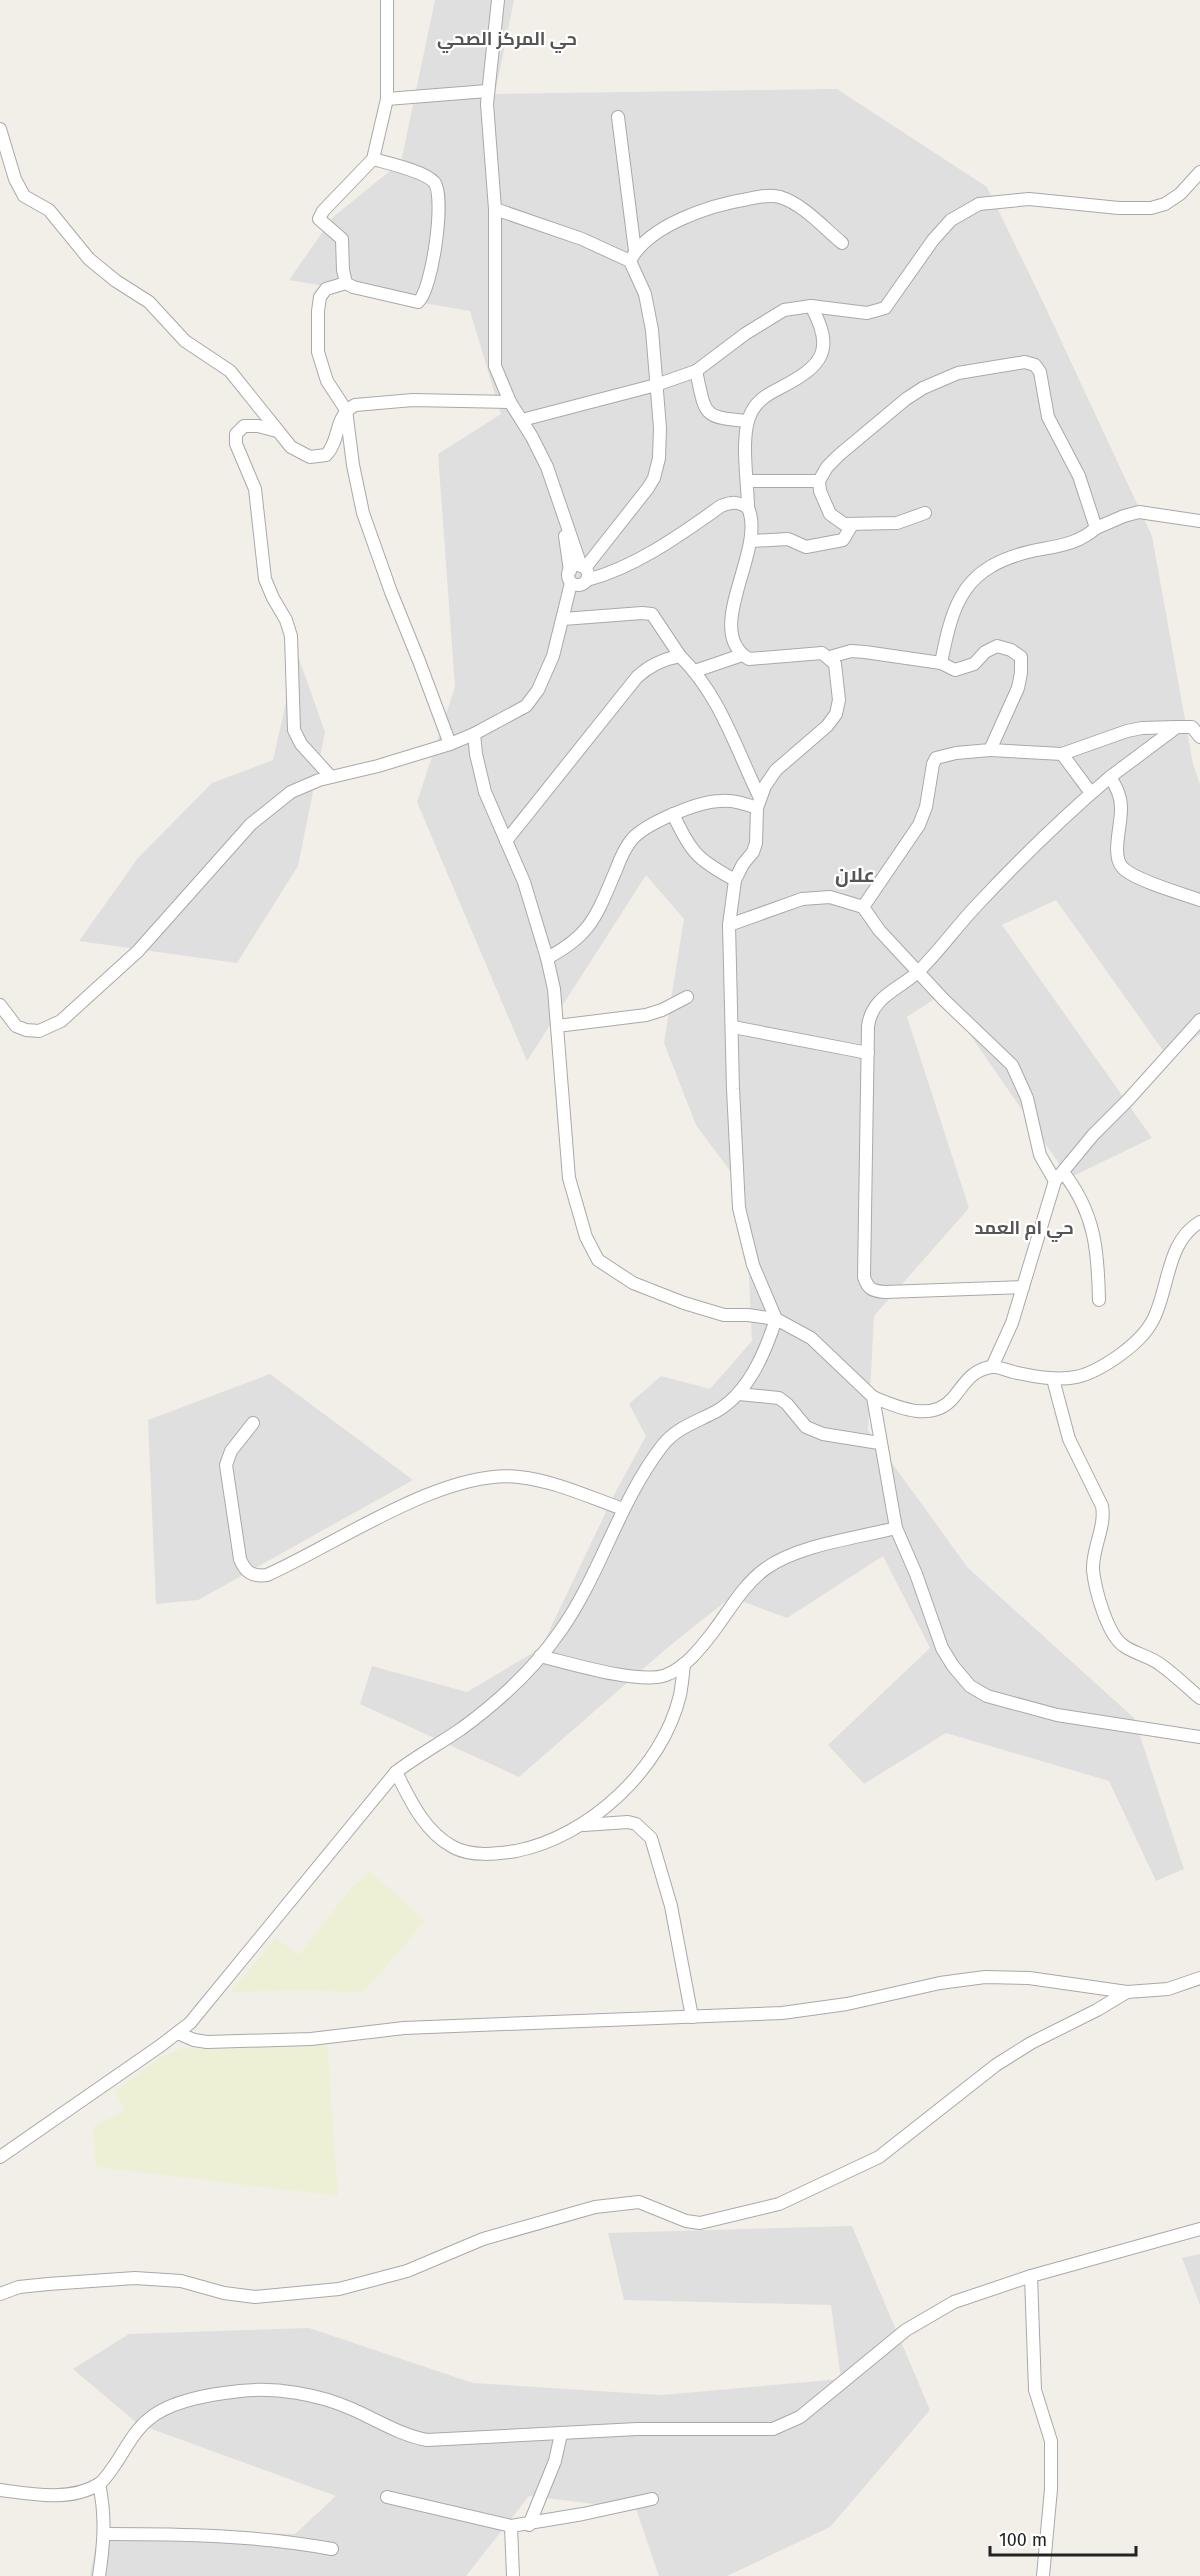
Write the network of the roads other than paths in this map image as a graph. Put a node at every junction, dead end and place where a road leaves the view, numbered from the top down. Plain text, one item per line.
1 (387, 0) edge
2 (498, 0) edge
3 (488, 91) junction
4 (387, 99) junction
5 (618, 117) dead end
6 (0, 129) edge
7 (373, 159) junction
8 (1200, 172) edge
9 (495, 209) junction
10 (842, 243) dead end
11 (633, 256) junction
12 (346, 283) junction
13 (811, 306) junction
14 (696, 372) junction
15 (656, 385) junction
16 (510, 402) junction
17 (346, 410) junction
18 (522, 420) junction
19 (747, 421) junction
20 (277, 431) junction
21 (748, 481) junction
22 (819, 481) junction
23 (748, 508) junction
24 (925, 513) dead end
25 (1200, 521) edge
26 (852, 525) junction
27 (1096, 528) junction
28 (751, 541) junction
29 (579, 574) junction
30 (563, 619) junction
31 (742, 655) junction
32 (680, 656) junction
33 (830, 657) junction
34 (940, 663) junction
35 (695, 671) junction
36 (1177, 727) junction
37 (474, 734) junction
38 (1200, 737) edge
39 (450, 744) junction
40 (990, 750) junction
41 (1062, 754) junction
42 (331, 777) junction
43 (1110, 777) junction
44 (1091, 793) junction
45 (758, 803) junction
46 (674, 814) junction
47 (506, 841) junction
48 (735, 880) junction
49 (1200, 900) edge
50 (862, 907) junction
51 (729, 926) junction
52 (547, 958) junction
53 (918, 972) junction
54 (687, 997) dead end
55 (0, 1005) edge
56 (1200, 1020) edge
57 (557, 1026) junction
58 (733, 1027) junction
59 (868, 1053) junction
60 (1059, 1176) junction
61 (1200, 1222) edge
62 (1023, 1287) junction
63 (1099, 1300) dead end
64 (776, 1318) junction
65 (992, 1367) junction
66 (1053, 1379) junction
67 (739, 1394) junction
68 (873, 1397) junction
69 (253, 1423) dead end
70 (879, 1443) junction
71 (623, 1509) junction
72 (896, 1528) junction
73 (540, 1656) junction
74 (684, 1664) junction
75 (1200, 1698) edge
76 (1200, 1737) edge
77 (396, 1772) junction
78 (582, 1825) junction
79 (1200, 1978) edge
80 (1127, 1992) junction
81 (692, 2017) junction
82 (178, 2033) junction
83 (0, 2157) edge
84 (1200, 2229) edge
85 (1031, 2276) junction
86 (0, 2294) edge
87 (561, 2434) junction
88 (99, 2484) junction
89 (0, 2490) edge
90 (387, 2497) dead end
91 (652, 2499) dead end
92 (529, 2524) junction
93 (511, 2526) junction
94 (105, 2534) junction
95 (332, 2549) dead end
96 (99, 2576) edge
97 (513, 2576) edge
98 (1043, 2576) edge

1 - 4 street
2 - 3 street
3 - 4 street
3 - 9 street
4 - 7 street
5 - 11 street
6 - 20 street
7 - 12 street
7 - 12 street
8 - 13 street
9 - 11 street
9 - 16 street
10 - 11 street
11 - 15 street
12 - 17 street
13 - 14 street
13 - 19 street
14 - 15 street
14 - 19 street
15 - 18 street
15 - 29 street
16 - 17 street
16 - 18 street
17 - 20 street
17 - 39 street
18 - 29 street
19 - 21 street
20 - 42 street
21 - 22 street
21 - 23 street
22 - 26 street
22 - 27 street
23 - 28 street
23 - 29 street
24 - 26 street
25 - 27 street
26 - 28 street
27 - 34 street
28 - 31 street
29 - 30 street
30 - 32 street
30 - 37 street
31 - 33 street
31 - 35 street
32 - 35 street
32 - 47 street
33 - 34 street
33 - 45 street
34 - 40 street
35 - 45 street
36 - 38 street
36 - 41 street
36 - 43 street
37 - 39 street
37 - 47 street
39 - 42 street
40 - 41 street
40 - 50 street
41 - 44 street
42 - 55 street
43 - 44 street
43 - 49 street
44 - 53 street
45 - 46 street
45 - 48 street
46 - 48 street
46 - 52 street
47 - 52 street
48 - 51 street
50 - 51 street
50 - 53 street
51 - 58 street
52 - 57 street
53 - 59 street
53 - 60 street
54 - 57 street
56 - 60 street
57 - 64 street
58 - 59 street
58 - 64 street
59 - 62 street
60 - 62 street
60 - 63 street
61 - 66 street
62 - 65 street
64 - 67 street
64 - 68 street
65 - 66 street
65 - 68 street
66 - 75 street
67 - 70 street
67 - 71 street
68 - 70 street
69 - 71 street
70 - 72 street
71 - 73 street
72 - 74 street
72 - 76 street
73 - 74 street
73 - 77 street
74 - 78 street
77 - 78 street
77 - 82 street
78 - 81 street
79 - 80 street
80 - 81 street
80 - 86 street
81 - 82 street
82 - 83 street
84 - 85 street
85 - 87 street
85 - 98 street
87 - 88 street
87 - 92 street
88 - 89 street
88 - 94 street
90 - 93 street
91 - 92 street
92 - 93 street
93 - 97 street
94 - 95 street
94 - 96 street

